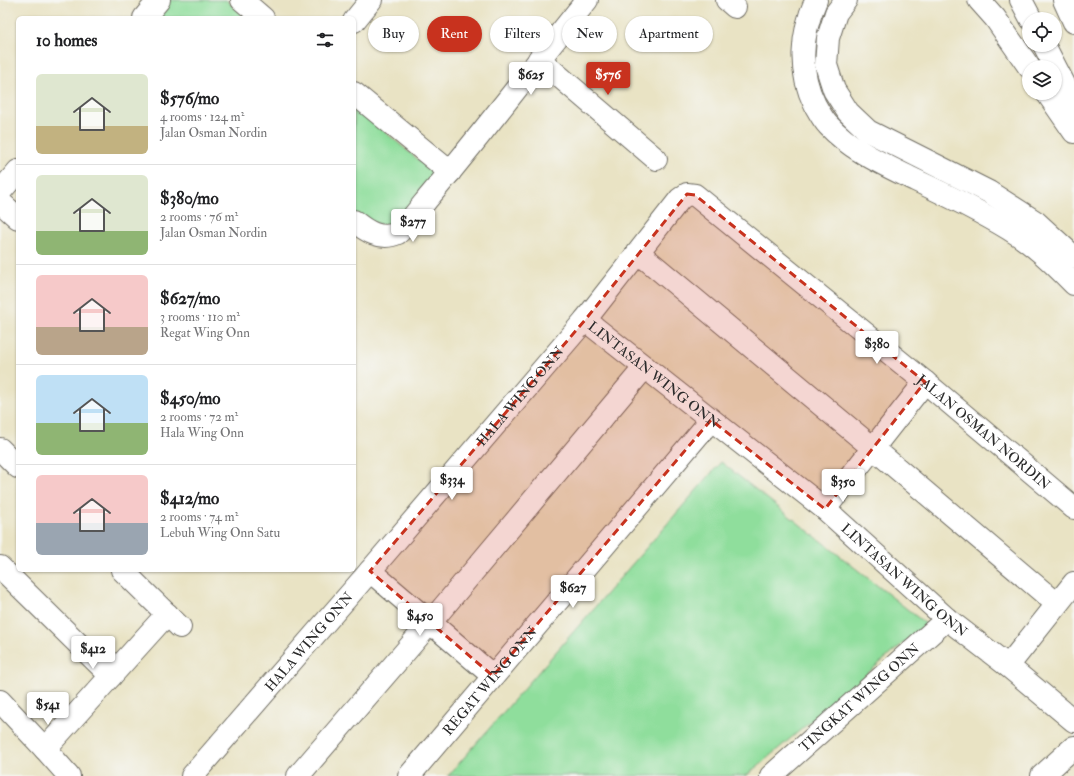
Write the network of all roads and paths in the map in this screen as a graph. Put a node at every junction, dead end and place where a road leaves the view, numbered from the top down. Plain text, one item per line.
1 (159, 0) edge
2 (242, 0) edge
3 (371, 0) edge
4 (587, 0) edge
5 (816, 0) edge
6 (846, 0) edge
7 (979, 0) edge
8 (1021, 0) edge
9 (1064, 0) edge
10 (1027, 12) edge
11 (146, 16) edge
12 (261, 16) edge
13 (356, 19) edge
14 (1074, 22) edge
15 (1048, 52) edge
16 (538, 59) junction
17 (1024, 60) edge
18 (356, 95) edge
19 (1052, 100) edge
20 (1074, 103) edge
21 (1074, 132) edge
22 (656, 159) dead end
23 (450, 172) junction
24 (16, 173) edge
25 (0, 192) edge
26 (687, 194) joint
27 (0, 202) edge
28 (16, 216) edge
29 (356, 223) edge
30 (639, 253) junction
31 (1074, 257) edge
32 (1074, 284) edge
33 (585, 320) junction
34 (645, 367) junction
35 (925, 382) junction
36 (711, 420) junction
37 (873, 448) junction
38 (0, 449) edge
39 (16, 465) edge
40 (1074, 508) edge
41 (825, 509) junction
42 (0, 567) edge
43 (370, 571) junction
44 (124, 572) edge
45 (1074, 583) edge
46 (1057, 604) junction
47 (947, 619) junction
48 (430, 623) junction
49 (1008, 666) junction
50 (111, 676) junction
51 (493, 676) junction
52 (0, 701) edge
53 (1074, 721) edge
54 (1074, 747) edge
55 (45, 749) junction
56 (69, 776) edge
57 (192, 776) edge
58 (298, 776) edge
59 (409, 776) edge
60 (771, 776) edge
61 (1042, 776) edge

1 - 11 main road
2 - 12 main road
3 - 13 main road
4 - 16 main road
5 - 32 main road
6 - 31 main road
7 - 17 main road
8 - 10 main road
9 - 14 main road
15 - 20 main road
16 - 22 main road
16 - 23 main road
18 - 23 main road
19 - 21 main road
23 - 29 main road
24 - 25 main road
26 - 30 main road, HALA WING ONN
26 - 35 main road, JALAN OSMAN NORDIN
27 - 28 main road
30 - 33 main road, HALA WING ONN
30 - 37 main road
33 - 34 main road, LINTASAN WING ONN
33 - 43 main road, HALA WING ONN
34 - 36 main road, LINTASAN WING ONN
34 - 48 main road
35 - 37 main road
35 - 40 main road, JALAN OSMAN NORDIN
36 - 41 main road, LINTASAN WING ONN
36 - 51 main road, REGAT WING ONN
37 - 41 main road
37 - 46 main road
38 - 39 main road
41 - 47 main road, LINTASAN WING ONN
42 - 50 main road
43 - 48 main road
43 - 57 main road, HALA WING ONN
44 - 50 main road
45 - 46 main road
46 - 49 main road
47 - 49 main road, LINTASAN WING ONN
47 - 60 main road, TINGKAT WING ONN
48 - 51 main road
48 - 58 main road
49 - 53 main road, LINTASAN WING ONN
50 - 55 main road
51 - 59 main road, REGAT WING ONN
52 - 55 main road
54 - 61 main road
55 - 56 main road

